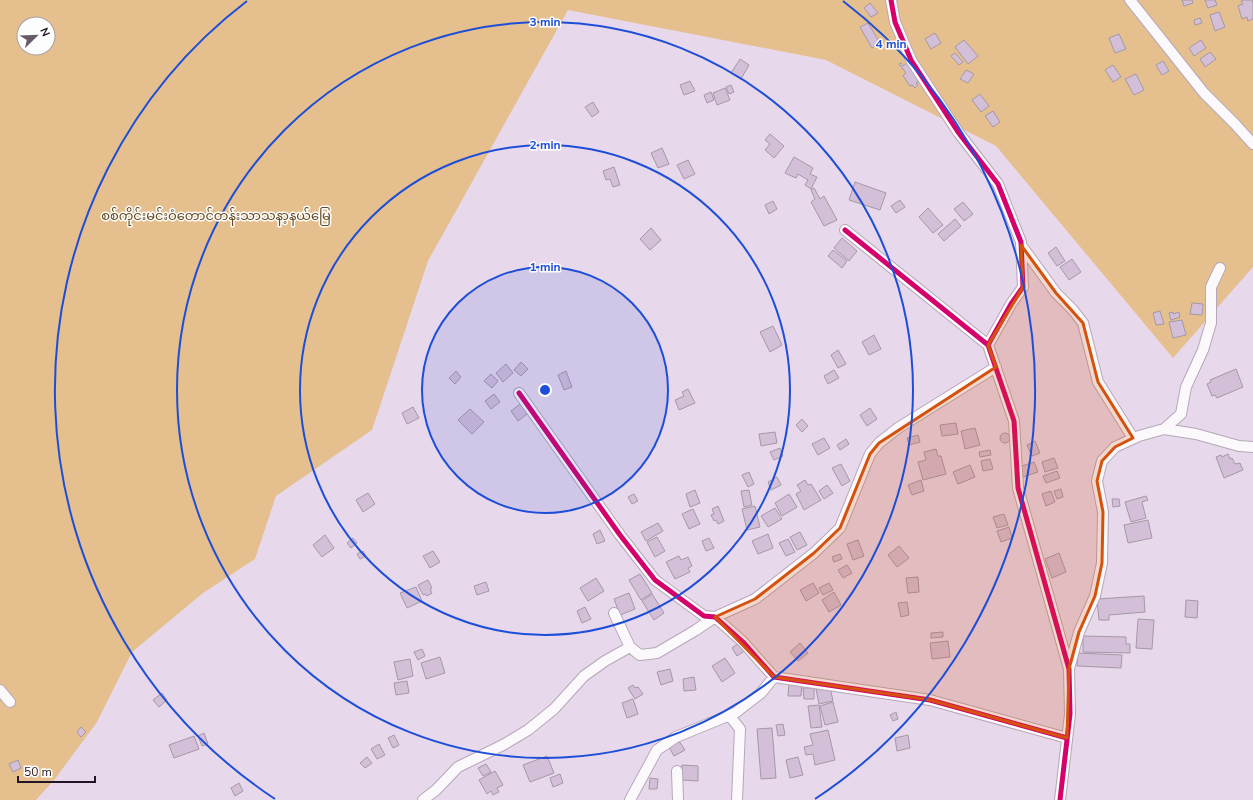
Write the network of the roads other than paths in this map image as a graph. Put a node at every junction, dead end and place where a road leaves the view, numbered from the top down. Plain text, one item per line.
1 (891, 0) edge
2 (1130, 0) edge
3 (1253, 144) edge
4 (845, 230) dead end
5 (1021, 245) junction
6 (1220, 268) dead end
7 (988, 345) junction
8 (996, 367) junction
9 (519, 393) dead end
10 (1164, 429) junction
11 (1133, 438) junction
12 (1253, 447) edge
13 (614, 613) dead end
14 (715, 617) junction
15 (630, 647) junction
16 (1069, 669) junction
17 (774, 677) junction
18 (0, 690) edge
19 (10, 702) dead end
20 (729, 715) junction
21 (1067, 738) junction
22 (677, 771) dead end
23 (423, 800) edge
24 (630, 800) edge
25 (678, 800) edge
26 (737, 800) edge
27 (1060, 800) edge

1 - 5 street
2 - 3 street
4 - 7 street
5 - 7 street
5 - 11 street
6 - 10 street
7 - 8 street
8 - 14 street
8 - 16 street
9 - 14 street
10 - 11 street
10 - 12 street
11 - 16 street
13 - 15 street
14 - 15 street
14 - 17 street
15 - 23 street
16 - 21 street
17 - 20 street
17 - 21 street
18 - 19 street
20 - 24 street
20 - 26 street
21 - 27 street
22 - 25 street

